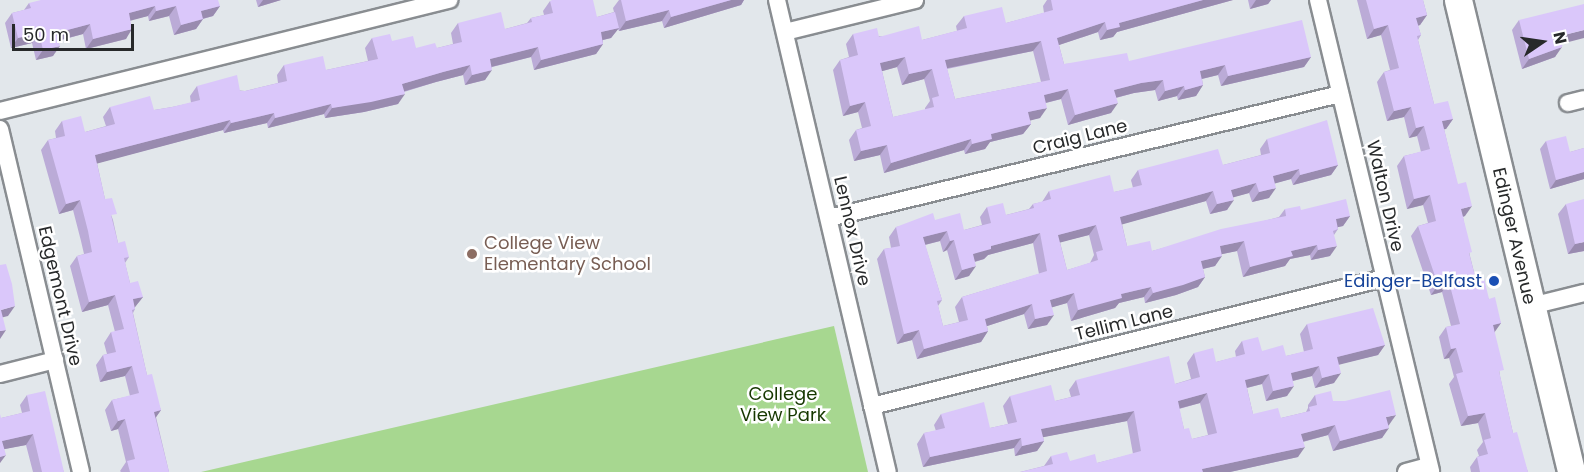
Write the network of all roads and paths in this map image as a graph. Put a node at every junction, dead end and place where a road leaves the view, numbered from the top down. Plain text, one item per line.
1 (449, 0) edge
2 (777, 0) edge
3 (915, 0) edge
4 (1318, 0) edge
5 (1458, 0) edge
6 (785, 32) junction
7 (1340, 94) junction
8 (0, 111) edge
9 (0, 129) edge
10 (829, 218) junction
11 (1384, 278) junction
12 (1584, 293) edge
13 (1531, 306) junction
14 (55, 360) junction
15 (0, 374) edge
16 (872, 406) junction
17 (1430, 469) edge
18 (81, 472) edge
19 (888, 472) edge
20 (1406, 472) edge
21 (1571, 472) edge

1 - 8 street
2 - 6 street, Lennox Drive
3 - 6 street
4 - 7 street, Walton Drive
5 - 13 main road, Edinger Avenue
6 - 10 street, Lennox Drive
7 - 10 street, Craig Lane
7 - 11 street, Walton Drive
9 - 14 street, Edgemont Drive
10 - 16 street, Lennox Drive
11 - 16 street, Tellim Lane
11 - 17 street, Walton Drive
12 - 13 street
13 - 21 main road, Edinger Avenue
14 - 15 street
14 - 18 street, Edgemont Drive
16 - 19 street, Lennox Drive
17 - 20 street

